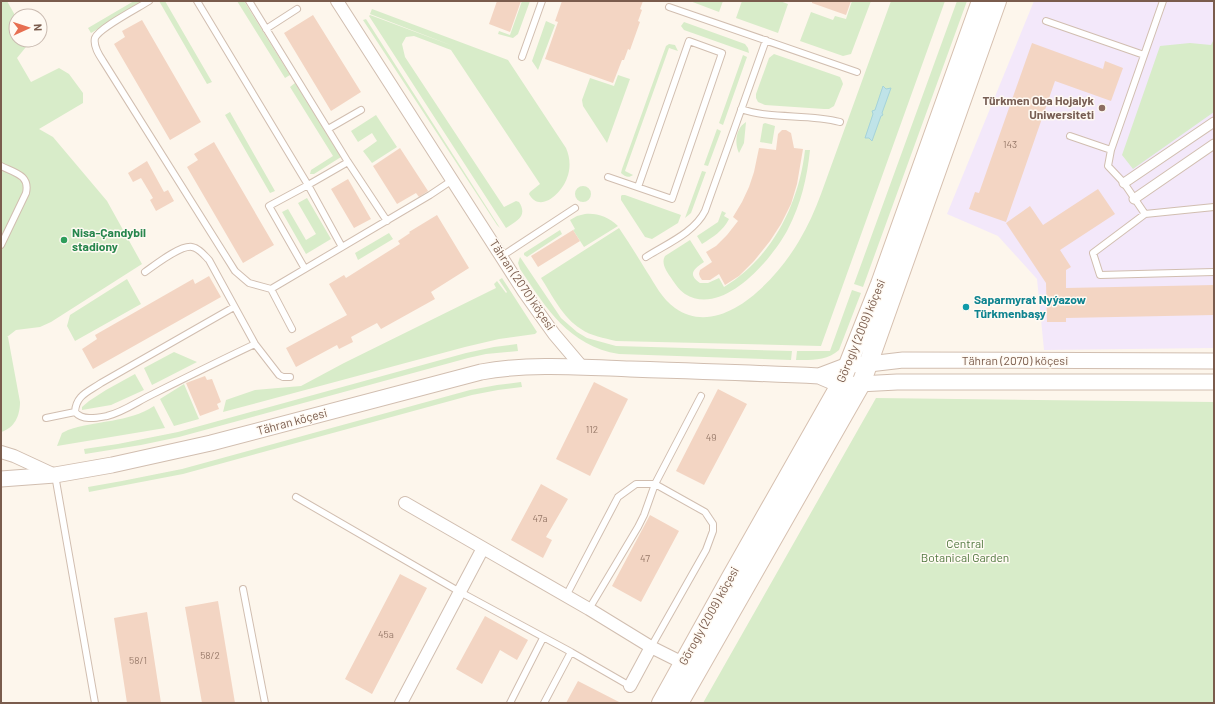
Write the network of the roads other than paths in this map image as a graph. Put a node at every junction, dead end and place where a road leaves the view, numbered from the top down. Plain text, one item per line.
1 (149, 1) edge
2 (197, 1) edge
3 (249, 1) edge
4 (337, 1) edge
5 (542, 1) edge
6 (981, 1) edge
7 (997, 1) edge
8 (1163, 1) edge
9 (669, 7) dead end
10 (297, 9) dead end
11 (1046, 21) dead end
12 (266, 29) junction
13 (766, 40) junction
14 (1144, 55) junction
15 (522, 56) dead end
16 (857, 72) dead end
17 (741, 109) junction
18 (361, 110) dead end
19 (840, 122) dead end
20 (1214, 122) edge
21 (328, 129) junction
22 (1070, 136) dead end
23 (1214, 144) edge
24 (1111, 150) junction
25 (348, 162) junction
26 (1, 166) edge
27 (608, 177) dead end
28 (451, 181) junction
29 (1124, 183) junction
30 (308, 185) junction
31 (638, 187) junction
32 (1134, 199) junction
33 (1214, 207) edge
34 (575, 208) dead end
35 (1145, 214) junction
36 (387, 220) junction
37 (1, 245) edge
38 (342, 247) junction
39 (502, 256) junction
40 (646, 257) dead end
41 (305, 269) junction
42 (145, 272) dead end
43 (1214, 272) edge
44 (271, 289) junction
45 (234, 307) junction
46 (292, 329) dead end
47 (255, 344) junction
48 (1214, 361) edge
49 (869, 364) junction
50 (848, 365) junction
51 (582, 368) junction
52 (819, 376) junction
53 (290, 377) dead end
54 (1214, 382) edge
55 (861, 384) junction
56 (840, 385) junction
57 (701, 396) dead end
58 (75, 412) junction
59 (46, 418) dead end
60 (1, 452) edge
61 (55, 475) junction
62 (1, 479) edge
63 (655, 484) junction
64 (296, 497) dead end
65 (405, 503) dead end
66 (483, 548) junction
67 (243, 590) dead end
68 (460, 592) junction
69 (566, 596) junction
70 (589, 609) junction
71 (543, 638) junction
72 (651, 647) junction
73 (571, 652) junction
74 (683, 664) junction
75 (630, 686) joint
76 (95, 703) edge
77 (265, 703) edge
78 (401, 703) edge
79 (510, 703) edge
80 (544, 703) edge
81 (661, 703) edge
82 (680, 703) edge

1 - 44 lane
2 - 30 lane
3 - 12 lane
4 - 28 street, Tähran (2070) köçesi
5 - 15 lane
6 - 50 main road, Görogly (2009) köçesi
7 - 49 main road, Görogly (2009) köçesi
8 - 14 lane
9 - 13 lane
10 - 12 lane
11 - 14 lane
12 - 21 lane
13 - 16 lane
13 - 17 lane
14 - 24 lane
17 - 19 lane
17 - 40 lane
18 - 21 lane
20 - 29 street
21 - 25 lane
22 - 24 lane
23 - 32 street
24 - 29 lane
25 - 30 lane
25 - 36 lane
26 - 37 lane
27 - 31 lane
28 - 36 lane
28 - 39 street, Tähran (2070) köçesi
29 - 32 lane
30 - 38 lane
30 - 41 lane
31 - 31 lane
32 - 35 lane
33 - 35 lane
34 - 39 lane
35 - 43 lane
36 - 38 lane
38 - 41 lane
39 - 51 street, Tähran (2070) köçesi
41 - 44 lane
42 - 45 lane
44 - 46 lane
45 - 47 lane
45 - 58 lane
47 - 53 lane
47 - 58 lane
48 - 49 street, Tähran (2070) köçesi
49 - 50 street, Tähran (2070) köçesi
49 - 55 main road, Görogly (2009) köçesi
50 - 52 street, Tähran (2070) köçesi
50 - 56 main road, Görogly (2009) köçesi
51 - 52 street, Tähran (2070) köçesi
51 - 61 street, Tähran köçesi
52 - 56 street, Tähran (2070) köçesi
54 - 55 street, Tähran (2070) köçesi
55 - 56 street, Tähran (2070) köçesi
55 - 82 main road, Görogly (2009) köçesi
56 - 74 main road, Görogly (2009) köçesi
57 - 63 lane
58 - 59 lane
60 - 61 street
61 - 62 street, Tähran köçesi
61 - 76 lane
63 - 69 lane
63 - 70 lane
63 - 72 lane
64 - 68 lane
65 - 66 street
66 - 68 street
66 - 69 street
67 - 77 lane
68 - 71 lane
68 - 78 street
69 - 70 street
70 - 72 street
71 - 73 lane
71 - 79 lane
72 - 74 street
72 - 75 street
73 - 75 lane
73 - 80 lane
74 - 81 main road, Görogly (2009) köçesi

